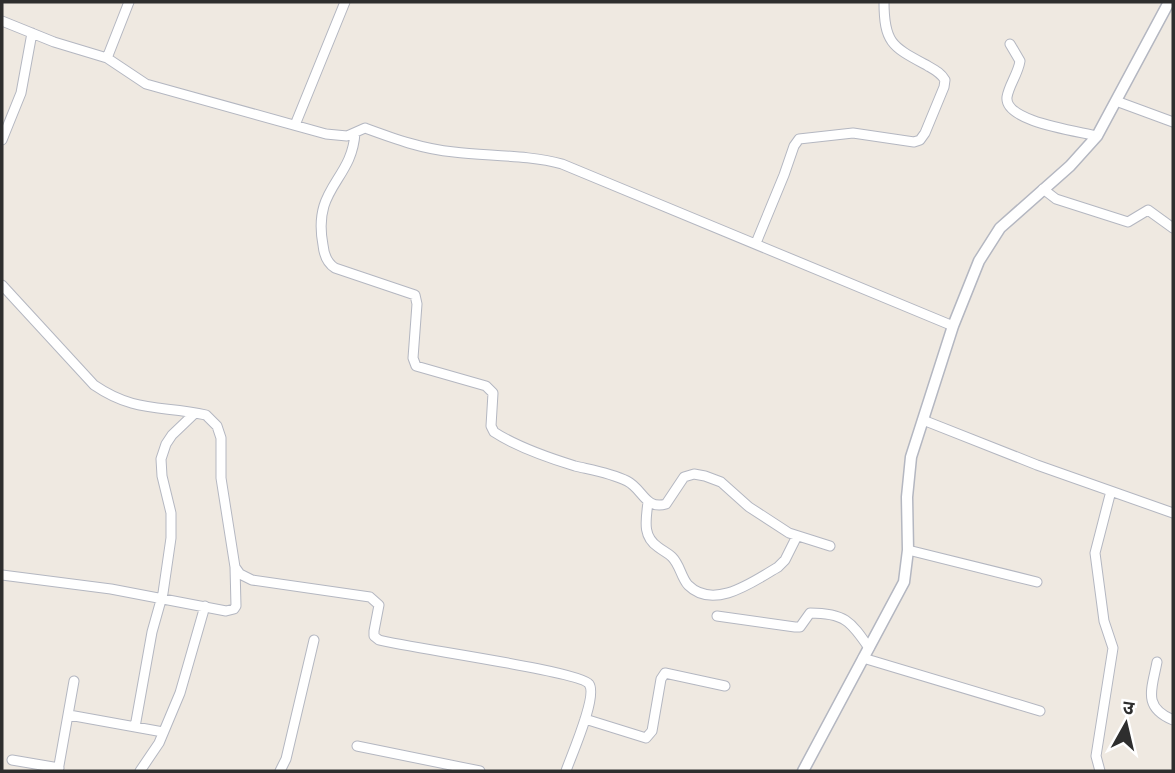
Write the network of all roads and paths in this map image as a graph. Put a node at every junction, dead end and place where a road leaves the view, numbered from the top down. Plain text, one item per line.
1 (129, 2) edge
2 (345, 2) edge
3 (884, 2) edge
4 (1168, 2) edge
5 (2, 20) edge
6 (32, 33) junction
7 (1010, 44) dead end
8 (107, 58) junction
9 (1116, 101) junction
10 (1173, 122) edge
11 (296, 125) junction
12 (355, 133) junction
13 (1097, 136) junction
14 (2, 140) edge
15 (1043, 189) junction
16 (1173, 228) edge
17 (755, 243) junction
18 (2, 285) edge
19 (953, 326) junction
20 (195, 413) junction
21 (923, 420) junction
22 (1111, 491) junction
23 (648, 502) junction
24 (1173, 513) edge
25 (797, 536) junction
26 (830, 546) dead end
27 (908, 550) junction
28 (235, 567) junction
29 (2, 575) edge
30 (1037, 582) dead end
31 (161, 597) junction
32 (205, 606) junction
33 (717, 616) dead end
34 (314, 640) dead end
35 (866, 653) junction
36 (1157, 662) dead end
37 (74, 681) dead end
38 (725, 686) dead end
39 (1040, 711) dead end
40 (69, 715) junction
41 (585, 719) junction
42 (1173, 720) edge
43 (135, 727) junction
44 (163, 732) junction
45 (357, 746) dead end
46 (12, 760) dead end
47 (59, 770) edge
48 (140, 771) edge
49 (280, 771) edge
50 (480, 771) edge
51 (566, 771) edge
52 (803, 771) edge
53 (1101, 771) edge

1 - 8 street
2 - 11 street
3 - 17 street
4 - 9 street
5 - 6 street
6 - 8 street
6 - 14 street
7 - 13 street
8 - 11 street
9 - 10 street
9 - 13 street
11 - 12 street
12 - 17 street
12 - 23 street
13 - 15 street
15 - 16 street
15 - 19 street
17 - 19 street
18 - 20 street
19 - 21 street
20 - 28 street
20 - 31 street
21 - 22 street
21 - 27 street
22 - 24 street
22 - 53 street
23 - 25 street
23 - 25 street
25 - 26 street
27 - 30 street
27 - 35 street
28 - 32 street
28 - 41 street
29 - 31 street
31 - 32 street
31 - 43 street
32 - 44 street
33 - 35 street
34 - 49 street
35 - 39 street
35 - 52 street
36 - 42 street
37 - 40 street
38 - 41 street
40 - 43 street
40 - 47 street
41 - 51 street
43 - 44 street
44 - 48 street
45 - 50 street
46 - 47 street

